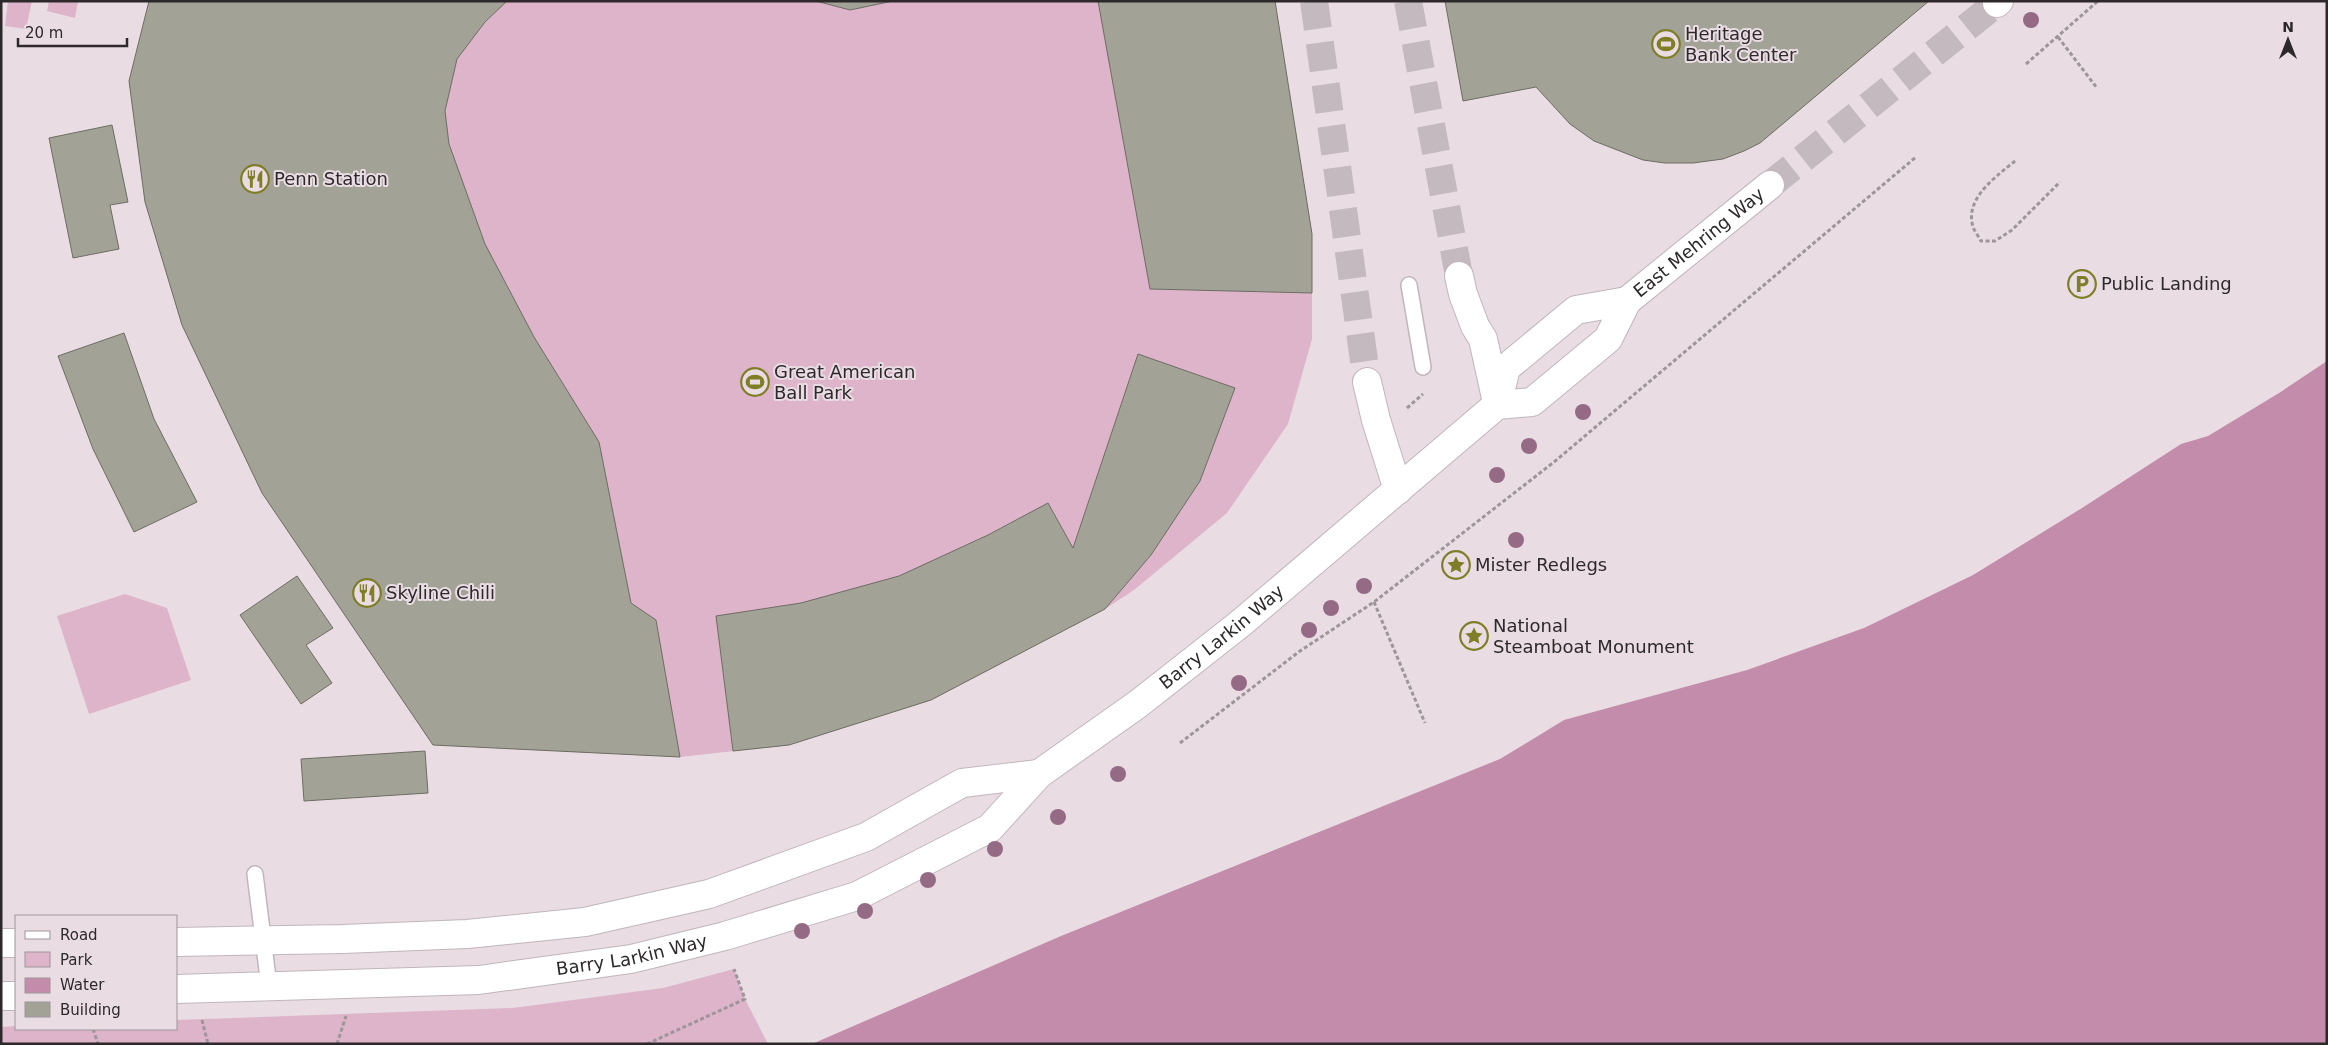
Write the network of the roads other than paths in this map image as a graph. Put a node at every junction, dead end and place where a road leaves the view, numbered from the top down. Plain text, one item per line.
1 (1770, 185) tunnel mouth
2 (1459, 276) tunnel mouth
3 (1409, 285) dead end
4 (1627, 301) junction
5 (1423, 367) dead end
6 (1367, 382) tunnel mouth
7 (1498, 405) junction
8 (1398, 490) junction
9 (1040, 774) junction
10 (255, 874) dead end
11 (263, 940) junction
12 (178, 942) edge
13 (1, 943) edge
14 (15, 943) edge
15 (269, 986) junction
16 (178, 990) edge
17 (1, 996) edge
18 (15, 996) edge

1 - 4 main road, East Mehring Way
2 - 7 main road
3 - 5 lane
4 - 7 main road, East Mehring Way
4 - 7 main road, East Mehring Way
6 - 8 main road
7 - 8 main road
8 - 9 main road, Barry Larkin Way
9 - 11 main road, Barry Larkin Way
9 - 15 main road, Barry Larkin Way
10 - 11 lane
11 - 12 main road, Barry Larkin Way
11 - 15 lane
13 - 14 main road
15 - 16 main road, Barry Larkin Way
17 - 18 main road

